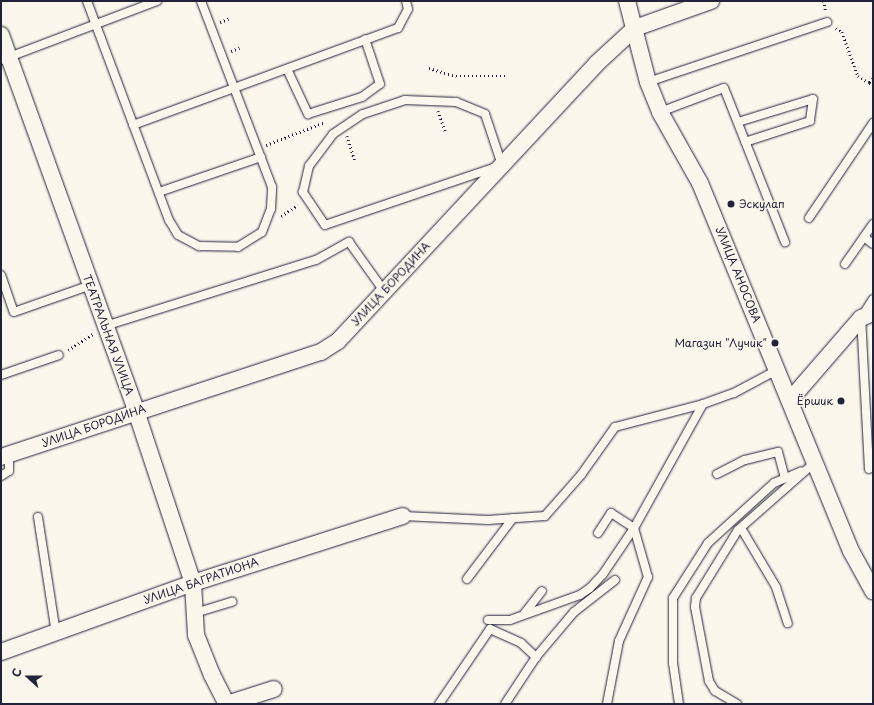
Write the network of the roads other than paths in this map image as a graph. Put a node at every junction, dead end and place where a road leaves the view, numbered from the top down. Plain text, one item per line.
1 (87, 1) edge
2 (157, 1) edge
3 (201, 1) edge
4 (406, 1) edge
5 (627, 1) edge
6 (711, 1) edge
7 (827, 22) road end
8 (95, 25) junction
9 (635, 28) junction
10 (1, 35) edge
11 (365, 39) junction
12 (5, 58) edge
13 (286, 69) junction
14 (648, 82) junction
15 (235, 88) junction
16 (660, 112) junction
17 (738, 122) junction
18 (873, 123) edge
19 (133, 125) junction
20 (745, 142) junction
21 (261, 157) junction
22 (502, 165) junction
23 (158, 192) junction
24 (809, 218) dead end
25 (873, 224) edge
26 (864, 237) junction
27 (785, 242) dead end
28 (873, 244) edge
29 (845, 264) dead end
30 (1, 276) edge
31 (91, 285) junction
32 (384, 291) junction
33 (873, 299) edge
34 (867, 315) edge
35 (105, 326) junction
36 (59, 355) road end
37 (777, 370) junction
38 (1, 375) edge
39 (790, 400) junction
40 (703, 404) junction
41 (136, 411) junction
42 (5, 456) edge
43 (813, 465) junction
44 (869, 468) dead end
45 (717, 474) dead end
46 (1, 476) edge
47 (785, 478) junction
48 (403, 516) joint
49 (38, 517) dead end
50 (513, 518) junction
51 (634, 528) junction
52 (741, 528) junction
53 (598, 533) dead end
54 (467, 579) dead end
55 (615, 580) dead end
56 (193, 583) junction
57 (542, 591) dead end
58 (873, 591) edge
59 (232, 602) dead end
60 (195, 613) junction
61 (524, 615) junction
62 (488, 620) dead end
63 (788, 623) dead end
64 (56, 633) junction
65 (1, 652) edge
66 (536, 657) junction
67 (274, 689) dead end
68 (227, 704) edge
69 (439, 704) edge
70 (505, 704) edge
71 (607, 704) edge
72 (679, 704) edge
73 (737, 704) edge

1 - 8 lane
2 - 8 lane
3 - 15 lane
4 - 11 lane
5 - 9 street, УЛИЦА АНОСОВА
6 - 9 street, УЛИЦА БОРОДИНА
7 - 14 lane
8 - 12 lane
8 - 19 lane
9 - 14 street, УЛИЦА АНОСОВА
9 - 22 street, УЛИЦА БОРОДИНА
10 - 12 street, ТЕАТРАЛЬНАЯ УЛИЦА
11 - 13 lane
11 - 13 lane
12 - 31 street, ТЕАТРАЛЬНАЯ УЛИЦА
13 - 15 lane
14 - 16 street, УЛИЦА АНОСОВА
15 - 19 lane
15 - 21 lane
16 - 17 lane
16 - 37 street, УЛИЦА АНОСОВА
17 - 20 lane
17 - 20 lane
18 - 24 lane
19 - 23 lane
20 - 27 lane
21 - 23 lane
21 - 23 lane
22 - 22 lane
22 - 32 street, УЛИЦА БОРОДИНА
25 - 26 lane
26 - 28 lane
26 - 29 lane
30 - 31 lane
31 - 35 street, ТЕАТРАЛЬНАЯ УЛИЦА
32 - 35 lane
32 - 41 street, УЛИЦА БОРОДИНА
33 - 34 lane
34 - 39 street
34 - 44 lane
35 - 41 street, ТЕАТРАЛЬНАЯ УЛИЦА
36 - 38 lane
37 - 39 street, УЛИЦА АНОСОВА
37 - 40 lane
39 - 43 street, УЛИЦА АНОСОВА
40 - 50 lane
40 - 51 lane
41 - 42 street, УЛИЦА БОРОДИНА
41 - 56 street, ТЕАТРАЛЬНАЯ УЛИЦА
42 - 46 lane
43 - 47 lane
43 - 52 lane
43 - 58 street, УЛИЦА АНОСОВА
45 - 47 lane
47 - 72 lane
48 - 50 lane
48 - 56 street, УЛИЦА БАГРАТИОНА
49 - 64 lane
50 - 54 lane
51 - 53 lane
51 - 61 lane
51 - 71 lane
52 - 63 lane
52 - 73 lane
55 - 66 lane
56 - 60 street, ТЕАТРАЛЬНАЯ УЛИЦА
56 - 64 street, УЛИЦА БАГРАТИОНА
57 - 61 lane
59 - 60 lane
60 - 68 street, ТЕАТРАЛЬНАЯ УЛИЦА
61 - 62 lane
64 - 65 street, УЛИЦА БАГРАТИОНА
66 - 69 lane
66 - 70 lane
67 - 68 street, ТЕАТРАЛЬНАЯ УЛИЦА

